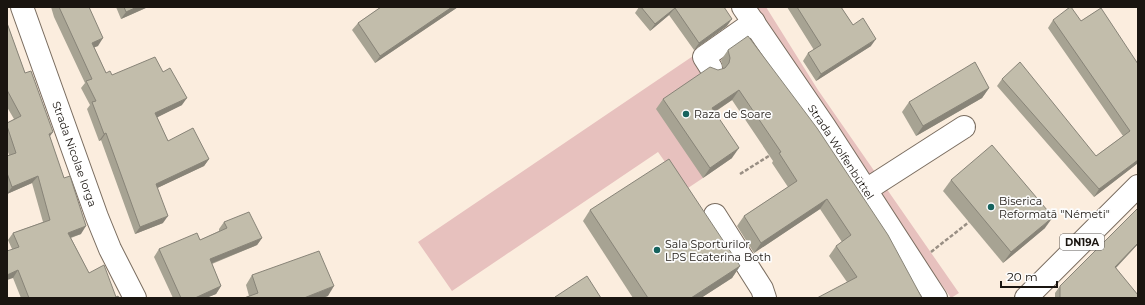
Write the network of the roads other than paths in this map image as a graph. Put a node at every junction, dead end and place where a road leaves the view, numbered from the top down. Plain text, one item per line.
1 (22, 7) edge
2 (748, 15) edge
3 (711, 68) edge
4 (964, 127) dead end
5 (1138, 186) edge
6 (866, 190) junction
7 (714, 214) dead end
8 (135, 298) edge
9 (765, 298) edge
10 (936, 298) edge
11 (1026, 298) edge

1 - 8 main road, Strada Nicolae Iorga
2 - 3 main road
2 - 6 main road, Strada Wolfenbüttel
4 - 6 main road
5 - 11 main road, DN19A
6 - 10 main road, Strada Wolfenbüttel
7 - 9 main road

